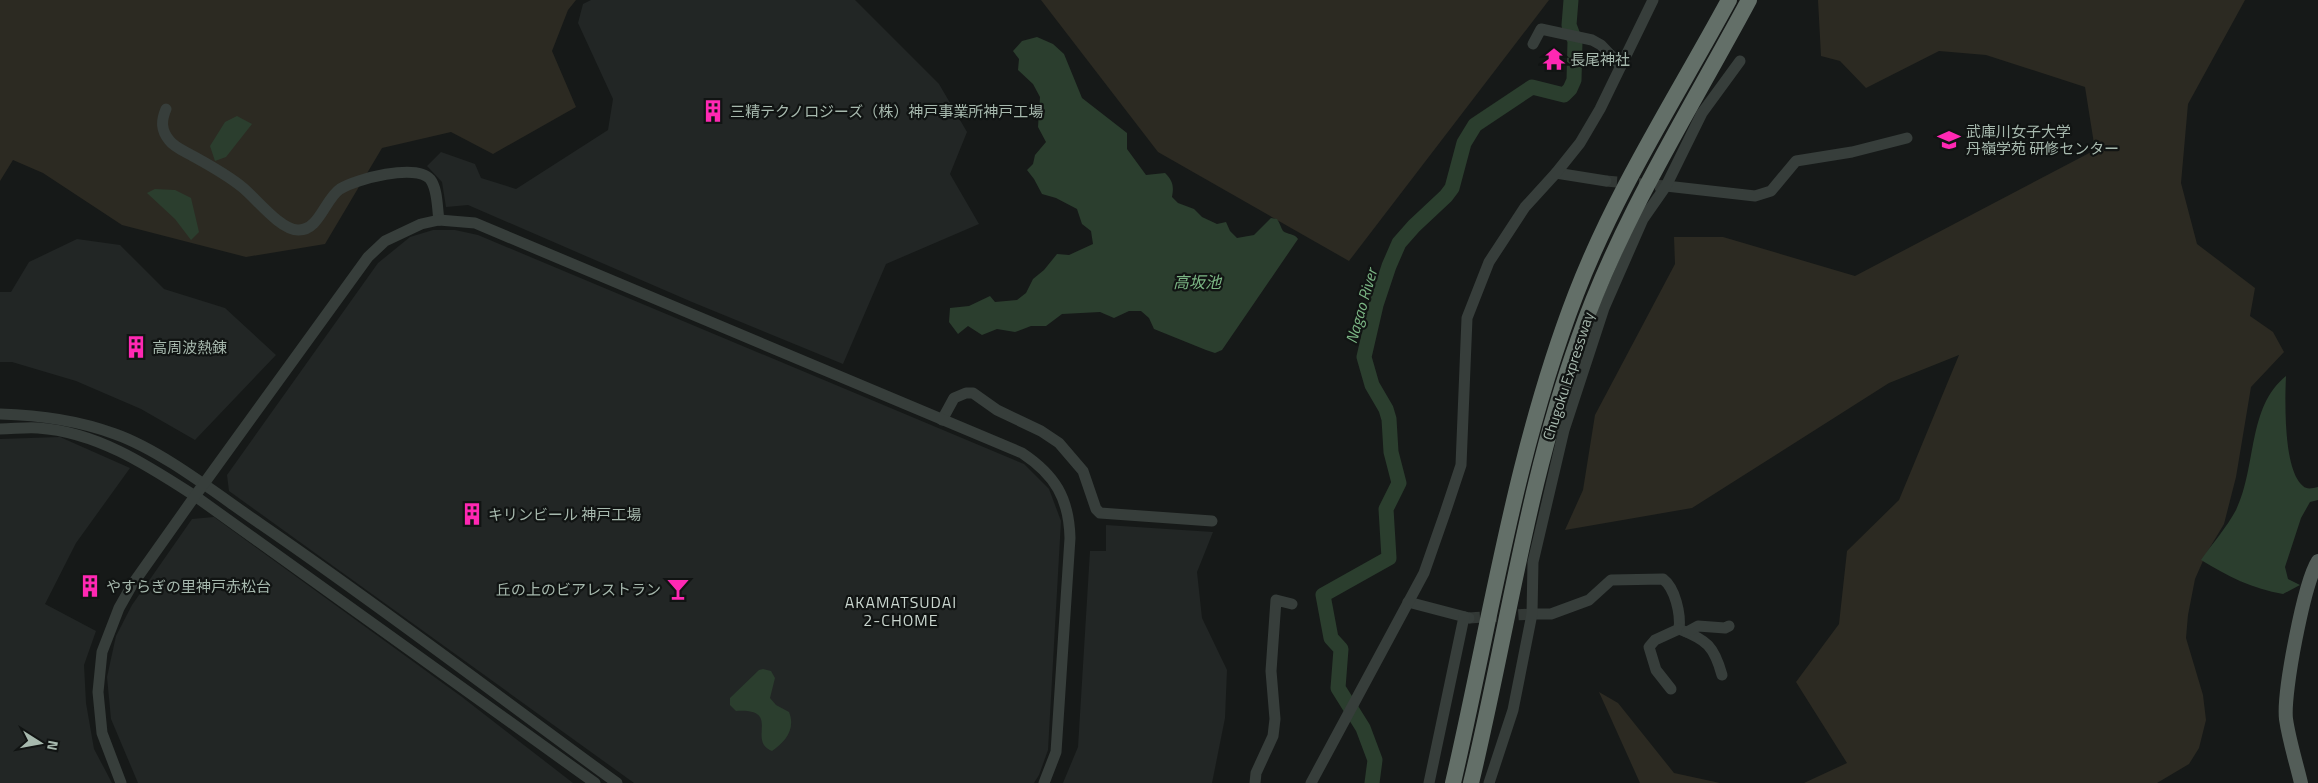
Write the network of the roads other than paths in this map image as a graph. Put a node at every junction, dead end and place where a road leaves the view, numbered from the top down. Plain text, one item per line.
1 (1653, 0) edge
2 (1729, 0) edge
3 (1749, 0) edge
4 (1758, 0) edge
5 (1533, 44) dead end
6 (1740, 61) dead end
7 (1621, 66) junction
8 (1709, 72) junction
9 (166, 109) dead end
10 (1907, 138) dead end
11 (1556, 174) junction
12 (1606, 181) tunnel mouth
13 (1666, 186) junction
14 (439, 220) junction
15 (0, 414) edge
16 (942, 420) junction
17 (0, 429) edge
18 (203, 484) junction
19 (195, 496) junction
20 (1212, 521) dead end
21 (2318, 561) edge
22 (1408, 602) junction
23 (1292, 604) dead end
24 (1532, 614) junction
25 (1729, 626) dead end
26 (1683, 631) junction
27 (1722, 676) dead end
28 (1671, 689) dead end
29 (121, 783) edge
30 (595, 783) edge
31 (617, 783) edge
32 (1044, 783) edge
33 (1255, 783) edge
34 (1311, 783) edge
35 (1429, 783) edge
36 (1453, 783) edge
37 (1471, 783) edge
38 (1489, 783) edge
39 (2301, 783) edge

1 - 7 street
2 - 36 highway, Chugoku Expressway
3 - 8 highway, Chugoku Expressway
4 - 8 highway
5 - 7 street
6 - 13 street
7 - 11 street
8 - 37 highway, Chugoku Expressway
9 - 14 street
10 - 13 street
11 - 12 street
11 - 22 street
13 - 24 street
14 - 16 street
14 - 18 street
15 - 18 street
16 - 20 street
16 - 32 street
17 - 19 street
18 - 19 street
18 - 31 street
19 - 29 street
19 - 30 street
21 - 39 main road
22 - 34 street
22 - 35 street
23 - 33 street
24 - 26 street
24 - 38 street
25 - 26 street
26 - 27 street
26 - 28 street

